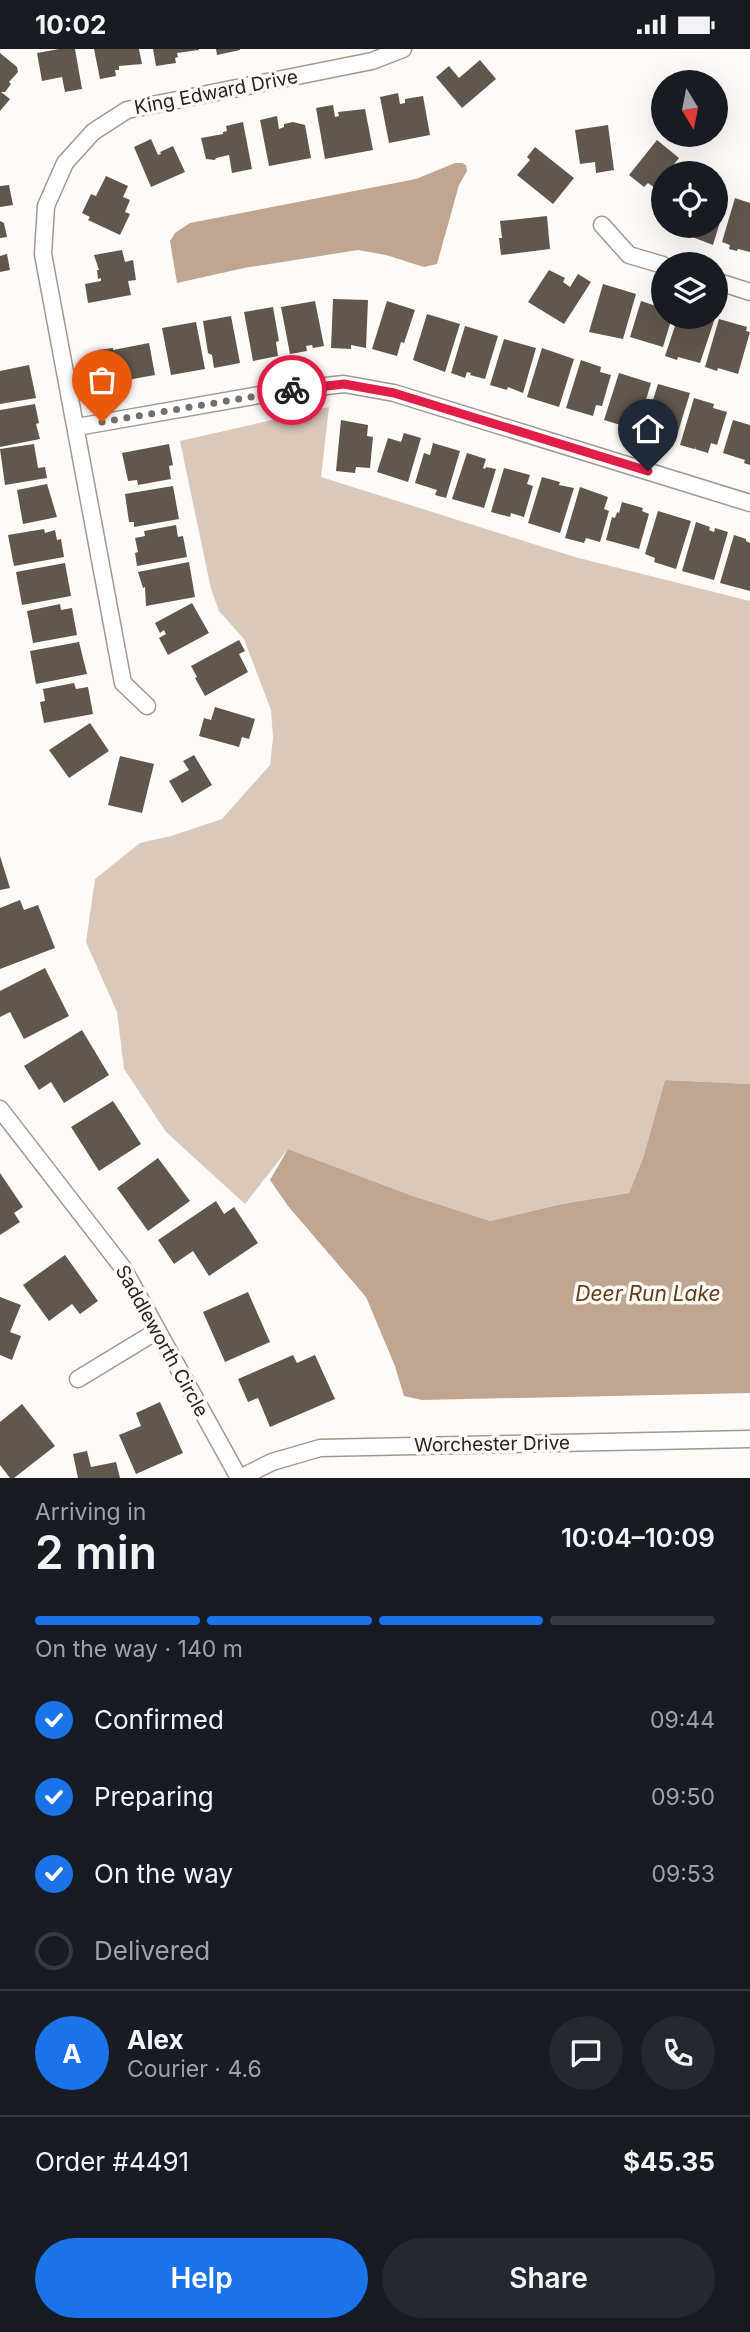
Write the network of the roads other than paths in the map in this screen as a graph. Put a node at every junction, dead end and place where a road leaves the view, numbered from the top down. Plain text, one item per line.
1 (403, 49) edge
2 (602, 225) dead end
3 (651, 261) edge
4 (728, 285) edge
5 (750, 292) edge
6 (76, 427) junction
7 (750, 502) edge
8 (147, 706) dead end
9 (0, 1109) edge
10 (157, 1331) junction
11 (78, 1379) dead end
12 (750, 1439) edge
13 (239, 1478) edge

1 - 6 street, King Edward Drive
2 - 3 street
4 - 5 street
6 - 7 street
6 - 8 street, King Edward Drive
9 - 10 street, Saddleworth Circle
10 - 11 street
10 - 13 street, Saddleworth Circle
12 - 13 street, Worchester Drive

